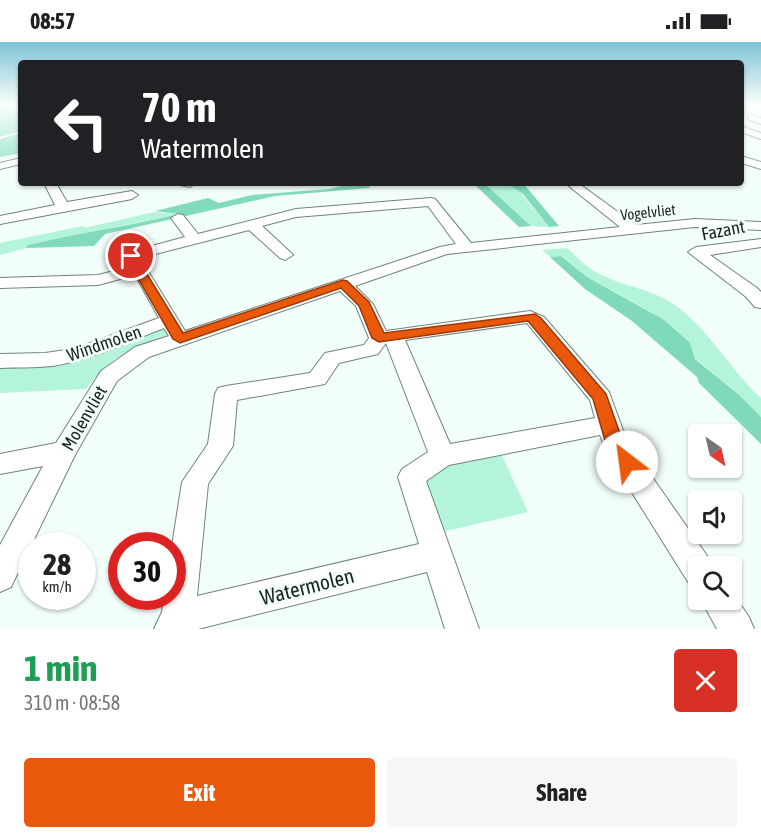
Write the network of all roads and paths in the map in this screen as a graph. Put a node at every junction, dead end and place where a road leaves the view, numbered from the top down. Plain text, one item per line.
1 (744, 160) edge
2 (18, 162) edge
3 (0, 166) edge
4 (761, 166) edge
5 (52, 186) edge
6 (575, 186) edge
7 (132, 195) dead end
8 (63, 207) junction
9 (178, 218) dead end
10 (0, 220) edge
11 (251, 224) junction
12 (633, 230) junction
13 (760, 231) edge
14 (194, 239) junction
15 (539, 241) joint
16 (467, 248) junction
17 (285, 255) dead end
18 (140, 270) junction
19 (0, 283) edge
20 (343, 284) junction
21 (761, 303) edge
22 (170, 320) junction
23 (386, 337) junction
24 (180, 339) junction
25 (0, 361) edge
26 (608, 425) junction
27 (64, 452) junction
28 (442, 456) junction
29 (0, 464) edge
30 (436, 555) junction
31 (689, 556) edge
32 (0, 576) edge
33 (725, 610) edge
34 (175, 623) edge
35 (462, 629) edge
36 (737, 629) edge

1 - 4 street
2 - 3 street
5 - 8 street
6 - 12 street
7 - 8 street
8 - 10 street
9 - 14 street
11 - 14 street
11 - 16 street
11 - 17 street
12 - 13 street, Vogelvliet
12 - 15 street, Vogelvliet
13 - 21 street, Fazant
14 - 18 street
15 - 16 street, Molenvliet
16 - 20 street, Molenvliet
18 - 19 street
18 - 22 street
20 - 23 street
20 - 24 street, Molenvliet
22 - 24 street
22 - 25 street, Windmolen
23 - 26 street, Watermolen
23 - 28 street
23 - 34 street, Watermolen
24 - 27 street, Molenvliet
26 - 28 street
26 - 31 street, Watermolen
27 - 29 street
27 - 32 street, Molenvliet
28 - 30 street
30 - 34 street, Watermolen
30 - 35 street
33 - 36 street

